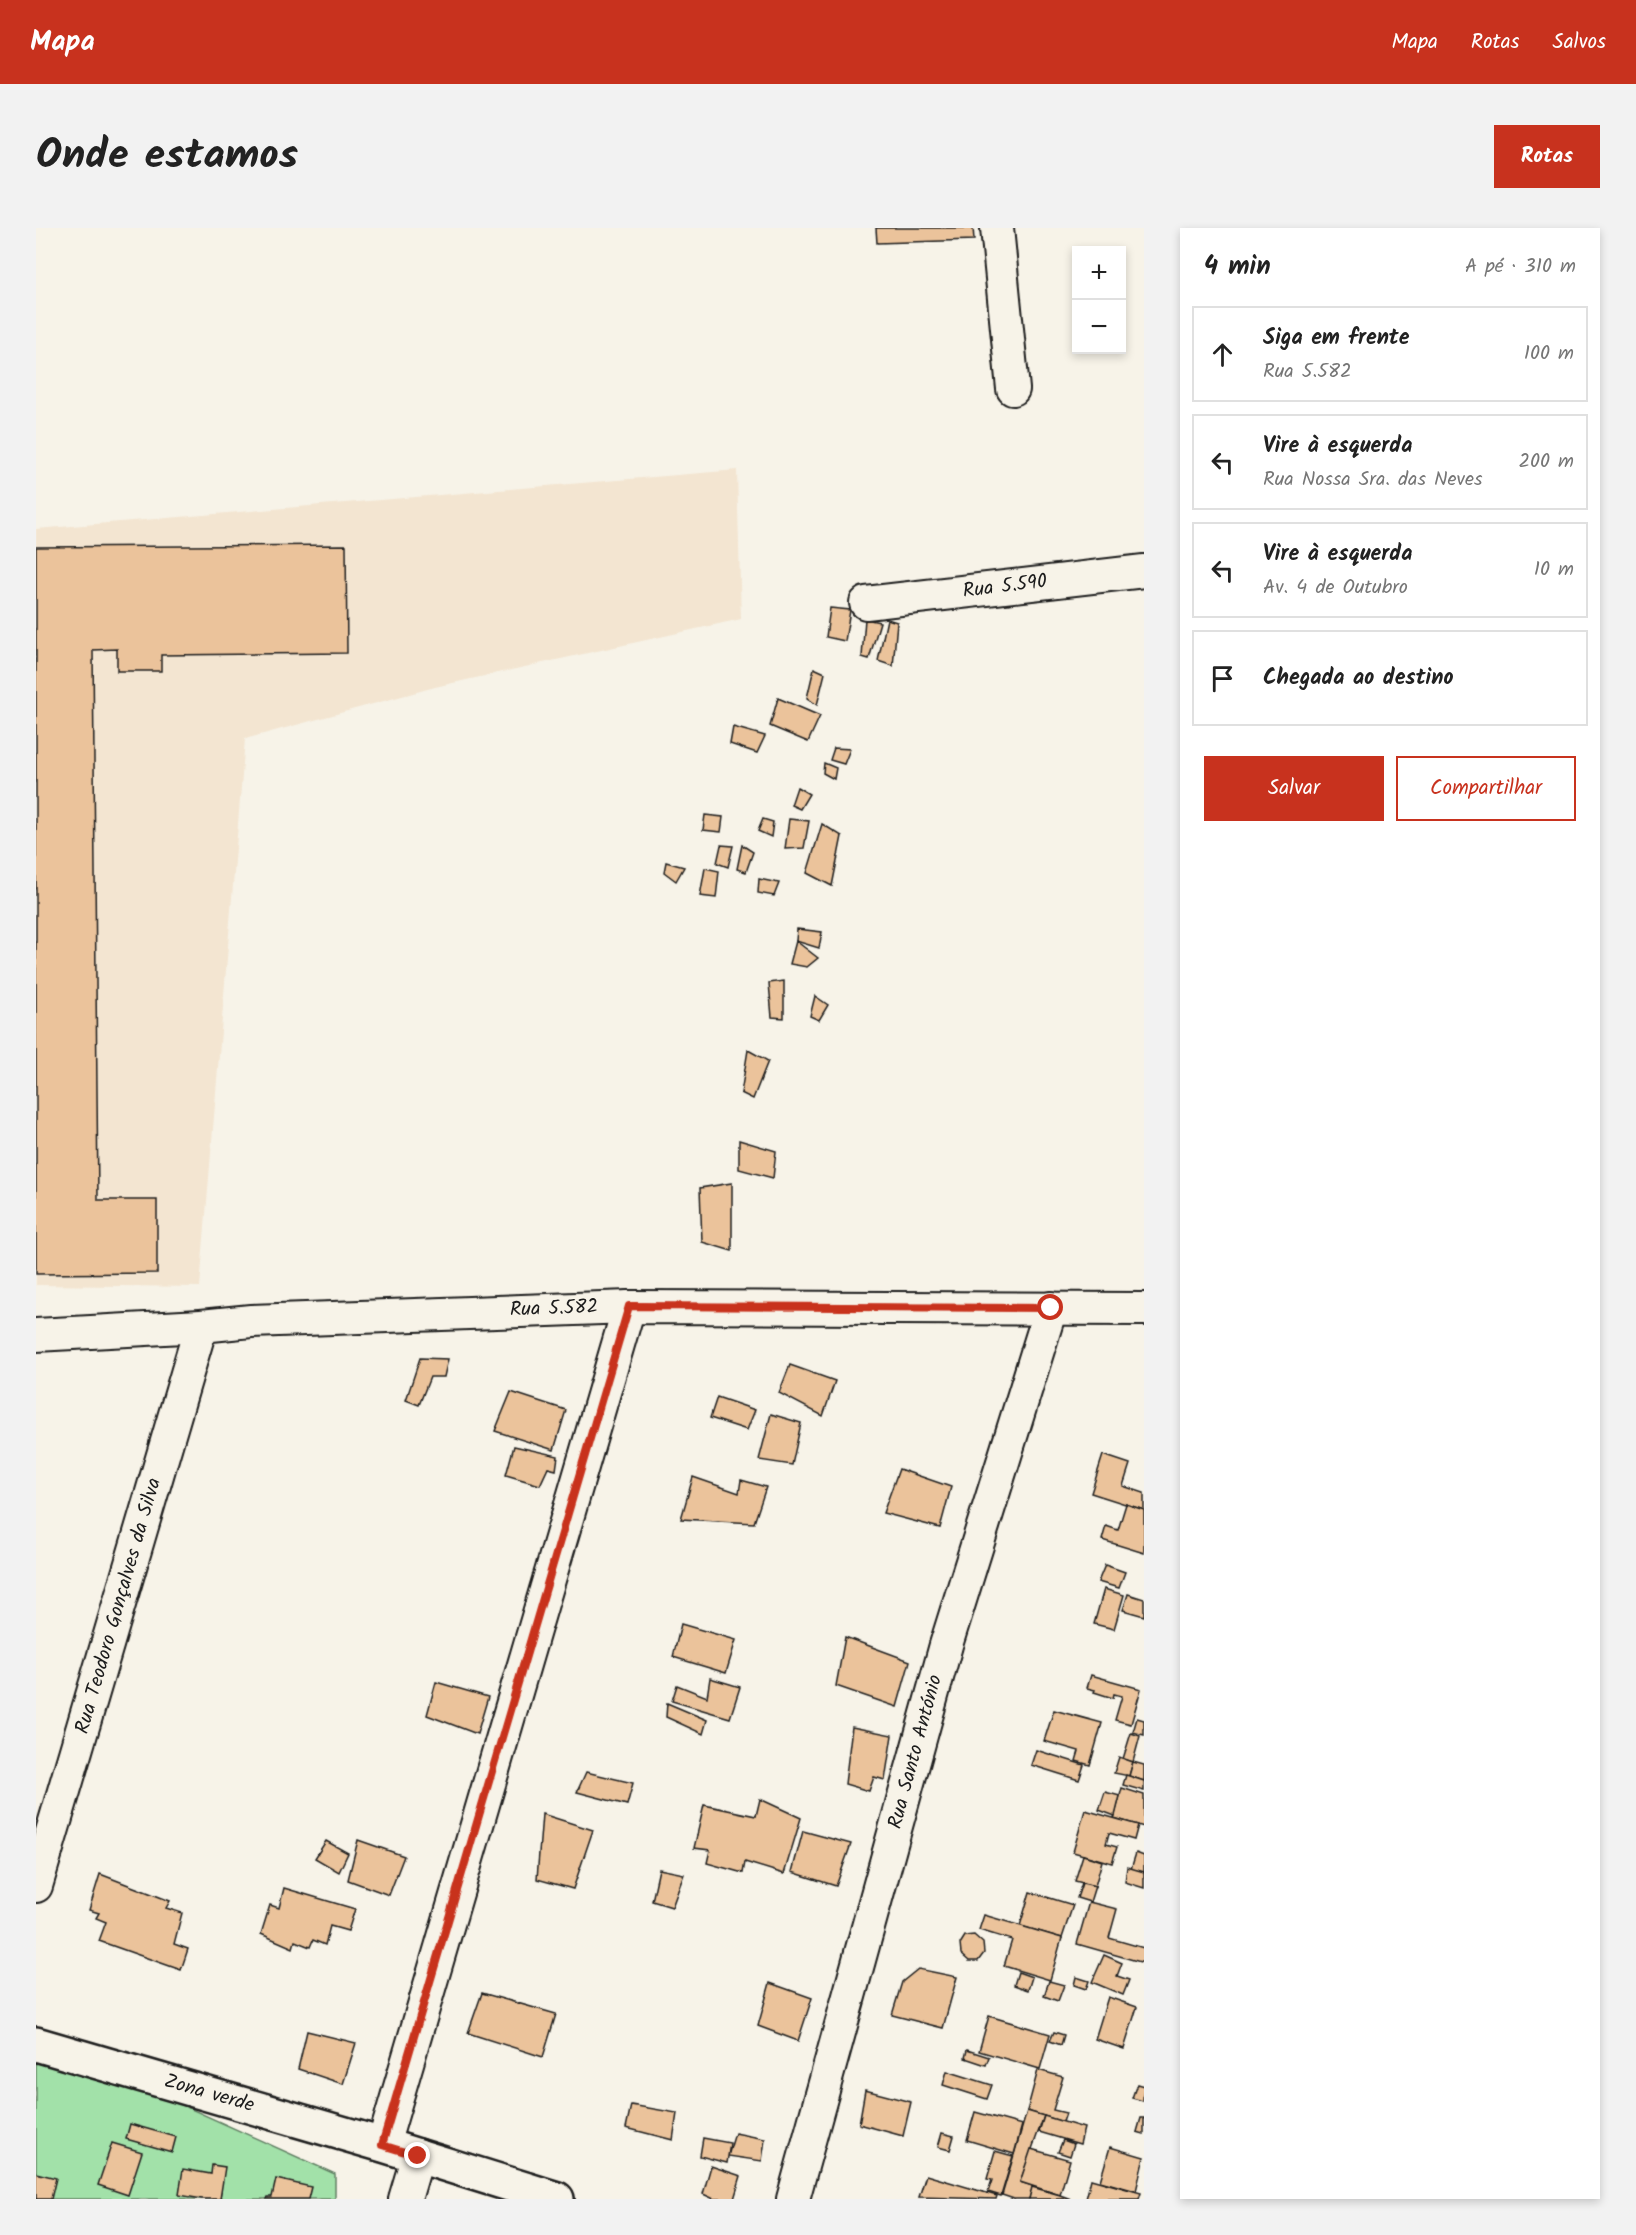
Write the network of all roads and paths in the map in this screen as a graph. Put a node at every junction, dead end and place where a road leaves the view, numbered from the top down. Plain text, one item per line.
1 (997, 228) edge
2 (1013, 389) dead end
3 (1144, 571) edge
4 (866, 603) dead end
5 (629, 1306) junction
6 (1051, 1308) junction
7 (1144, 1308) edge
8 (201, 1326) junction
9 (36, 1335) edge
10 (36, 1886) edge
11 (36, 2044) edge
12 (382, 2145) junction
13 (418, 2156) junction
14 (405, 2199) edge
15 (557, 2199) edge
16 (794, 2199) edge

1 - 2 street
3 - 4 street, Rua 5.590
5 - 6 street, Rua 5.582
5 - 8 street, Rua 5.582
5 - 12 street
6 - 7 street, Rua 5.582
6 - 16 street, Rua Santo António
8 - 9 street, Rua 5.582
8 - 10 street, Rua Teodoro Gonçalves da Silva
11 - 12 street, Zona verde
12 - 13 street, Zona verde
13 - 14 street
13 - 15 street

